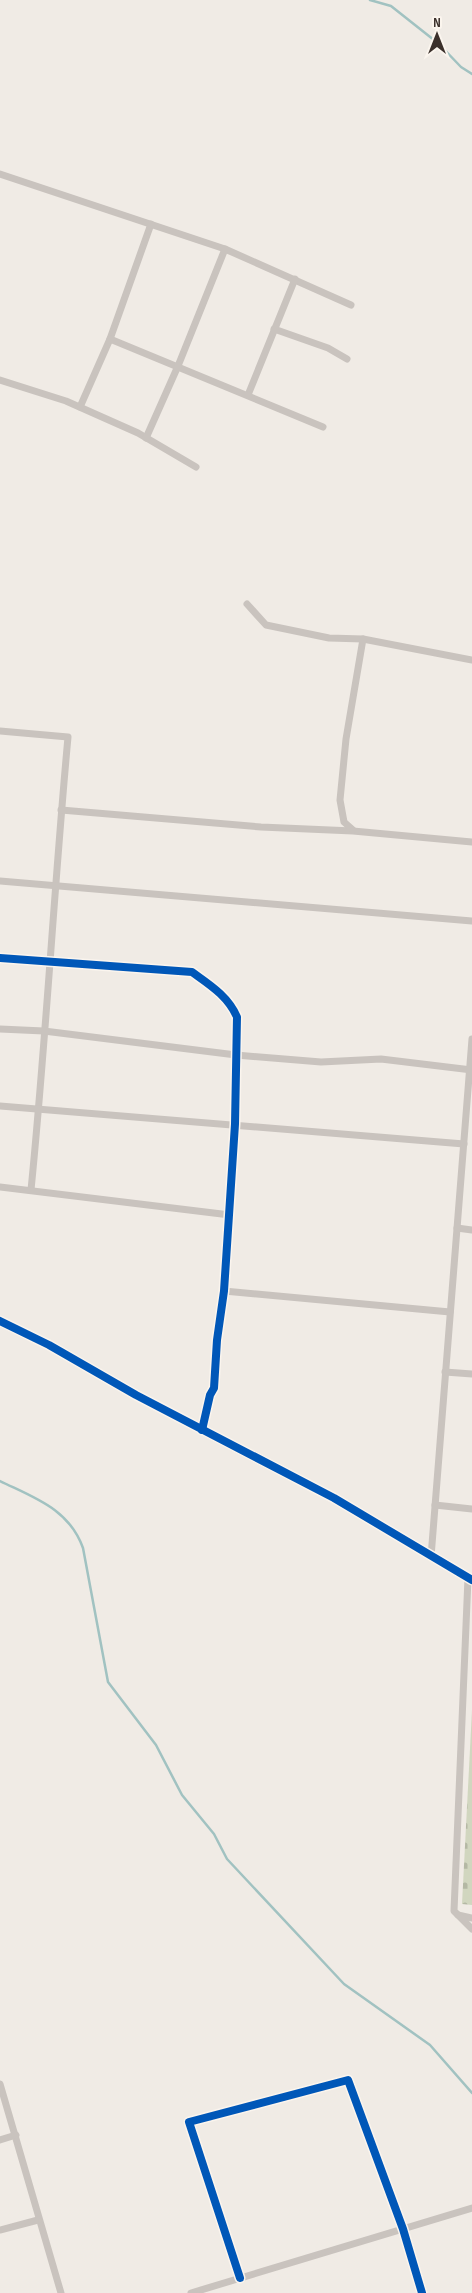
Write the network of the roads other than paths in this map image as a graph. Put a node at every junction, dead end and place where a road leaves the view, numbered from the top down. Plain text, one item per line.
1 (0, 174) edge
2 (152, 224) junction
3 (226, 249) junction
4 (295, 279) junction
5 (352, 305) dead end
6 (274, 329) junction
7 (110, 339) junction
8 (347, 359) dead end
9 (178, 366) junction
10 (0, 380) edge
11 (248, 395) junction
12 (80, 407) junction
13 (323, 427) dead end
14 (146, 438) junction
15 (196, 467) dead end
16 (247, 604) dead end
17 (363, 639) junction
18 (472, 660) edge
19 (0, 732) edge
20 (61, 810) junction
21 (354, 831) junction
22 (472, 842) edge
23 (0, 881) edge
24 (56, 886) junction
25 (472, 920) edge
26 (0, 958) edge
27 (49, 962) junction
28 (0, 1029) edge
29 (44, 1031) junction
30 (472, 1039) edge
31 (236, 1055) junction
32 (471, 1070) edge
33 (0, 1106) edge
34 (39, 1109) junction
35 (235, 1124) junction
36 (464, 1144) junction
37 (0, 1187) edge
38 (31, 1190) junction
39 (230, 1215) junction
40 (457, 1228) junction
41 (472, 1230) edge
42 (224, 1291) junction
43 (450, 1312) junction
44 (0, 1322) edge
45 (445, 1372) junction
46 (472, 1374) edge
47 (202, 1430) junction
48 (435, 1505) junction
49 (472, 1509) edge
50 (431, 1557) junction
51 (470, 1579) edge
52 (458, 1915) junction
53 (472, 1918) edge
54 (472, 1930) edge
55 (0, 2084) edge
56 (16, 2135) junction
57 (0, 2140) edge
58 (472, 2208) edge
59 (38, 2220) junction
60 (403, 2229) junction
61 (0, 2230) edge
62 (240, 2278) junction
63 (61, 2293) edge
64 (191, 2293) edge
65 (422, 2293) edge

1 - 2 street
2 - 3 street
2 - 7 street
3 - 4 street
3 - 9 street
4 - 5 street
4 - 6 street
6 - 8 street
6 - 11 street
7 - 9 street
7 - 12 street
9 - 11 street
9 - 14 street
10 - 12 street
11 - 13 street
12 - 14 street
14 - 15 street
16 - 17 street
17 - 18 street
17 - 21 street
19 - 20 street
20 - 21 street
20 - 24 street
21 - 22 street
23 - 24 street
24 - 25 street
24 - 27 street
26 - 27 street
27 - 29 street
27 - 31 street
28 - 29 street
29 - 31 street
29 - 34 street
30 - 32 street
31 - 32 street
31 - 35 street
32 - 36 street
33 - 34 street
34 - 35 street
34 - 38 street
35 - 36 street
35 - 39 street
36 - 40 street
37 - 38 street
38 - 39 street
39 - 42 street
40 - 41 street
40 - 43 street
42 - 43 street
42 - 47 street
43 - 45 street
44 - 47 street
45 - 46 street
45 - 48 street
47 - 50 street
48 - 49 street
48 - 50 street
50 - 51 street
51 - 52 street
52 - 53 street
52 - 54 street
55 - 56 street
56 - 57 street
56 - 59 street
58 - 60 street
59 - 61 street
59 - 63 street
60 - 62 street
60 - 62 street
60 - 65 street
62 - 64 street

